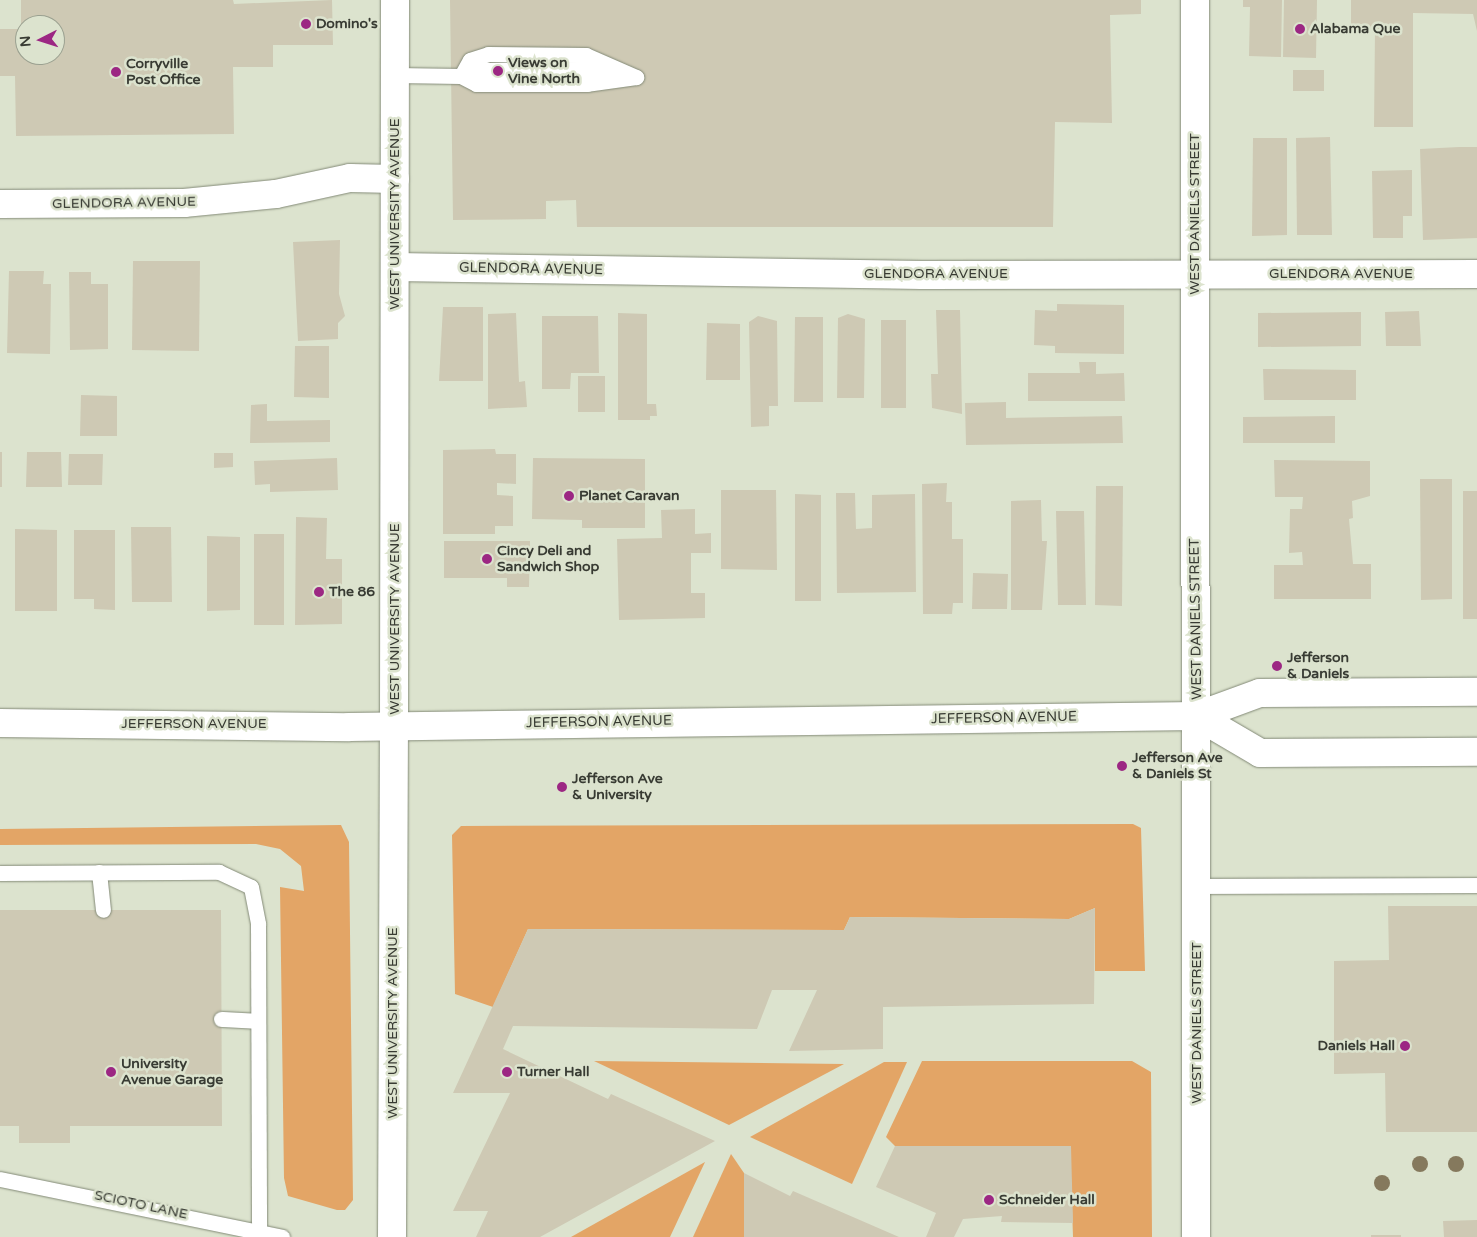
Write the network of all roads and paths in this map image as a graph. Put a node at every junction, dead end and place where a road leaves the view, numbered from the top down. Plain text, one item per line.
1 (395, 0) edge
2 (1195, 0) edge
3 (395, 75) junction
4 (461, 76) junction
5 (395, 180) junction
6 (0, 204) edge
7 (396, 267) junction
8 (1195, 274) junction
9 (1477, 274) edge
10 (1477, 692) edge
11 (1197, 716) junction
12 (0, 723) edge
13 (394, 726) junction
14 (1477, 752) edge
15 (99, 872) junction
16 (0, 874) edge
17 (1477, 885) edge
18 (1196, 886) junction
19 (103, 910) dead end
20 (222, 1019) dead end
21 (257, 1021) junction
22 (0, 1179) edge
23 (259, 1233) junction
24 (282, 1237) edge
25 (392, 1237) edge
26 (1196, 1237) edge

1 - 3 street, WEST UNIVERSITY AVENUE
2 - 8 street, WEST DANIELS STREET
3 - 4 lane
3 - 5 street, WEST UNIVERSITY AVENUE
4 - 4 lane
5 - 6 street, GLENDORA AVENUE
5 - 7 street, WEST UNIVERSITY AVENUE
7 - 8 street, GLENDORA AVENUE
7 - 13 street, WEST UNIVERSITY AVENUE
8 - 9 street, GLENDORA AVENUE
8 - 11 street, WEST DANIELS STREET
10 - 11 street, JEFFERSON AVENUE
11 - 13 street, JEFFERSON AVENUE
11 - 14 street
11 - 18 street, WEST DANIELS STREET
12 - 13 street, JEFFERSON AVENUE
13 - 25 street, WEST UNIVERSITY AVENUE
15 - 16 lane
15 - 19 lane
15 - 21 lane
17 - 18 lane
18 - 26 street, WEST DANIELS STREET
20 - 21 lane
21 - 23 lane
22 - 23 lane, SCIOTO LANE
23 - 24 lane, SCIOTO LANE

